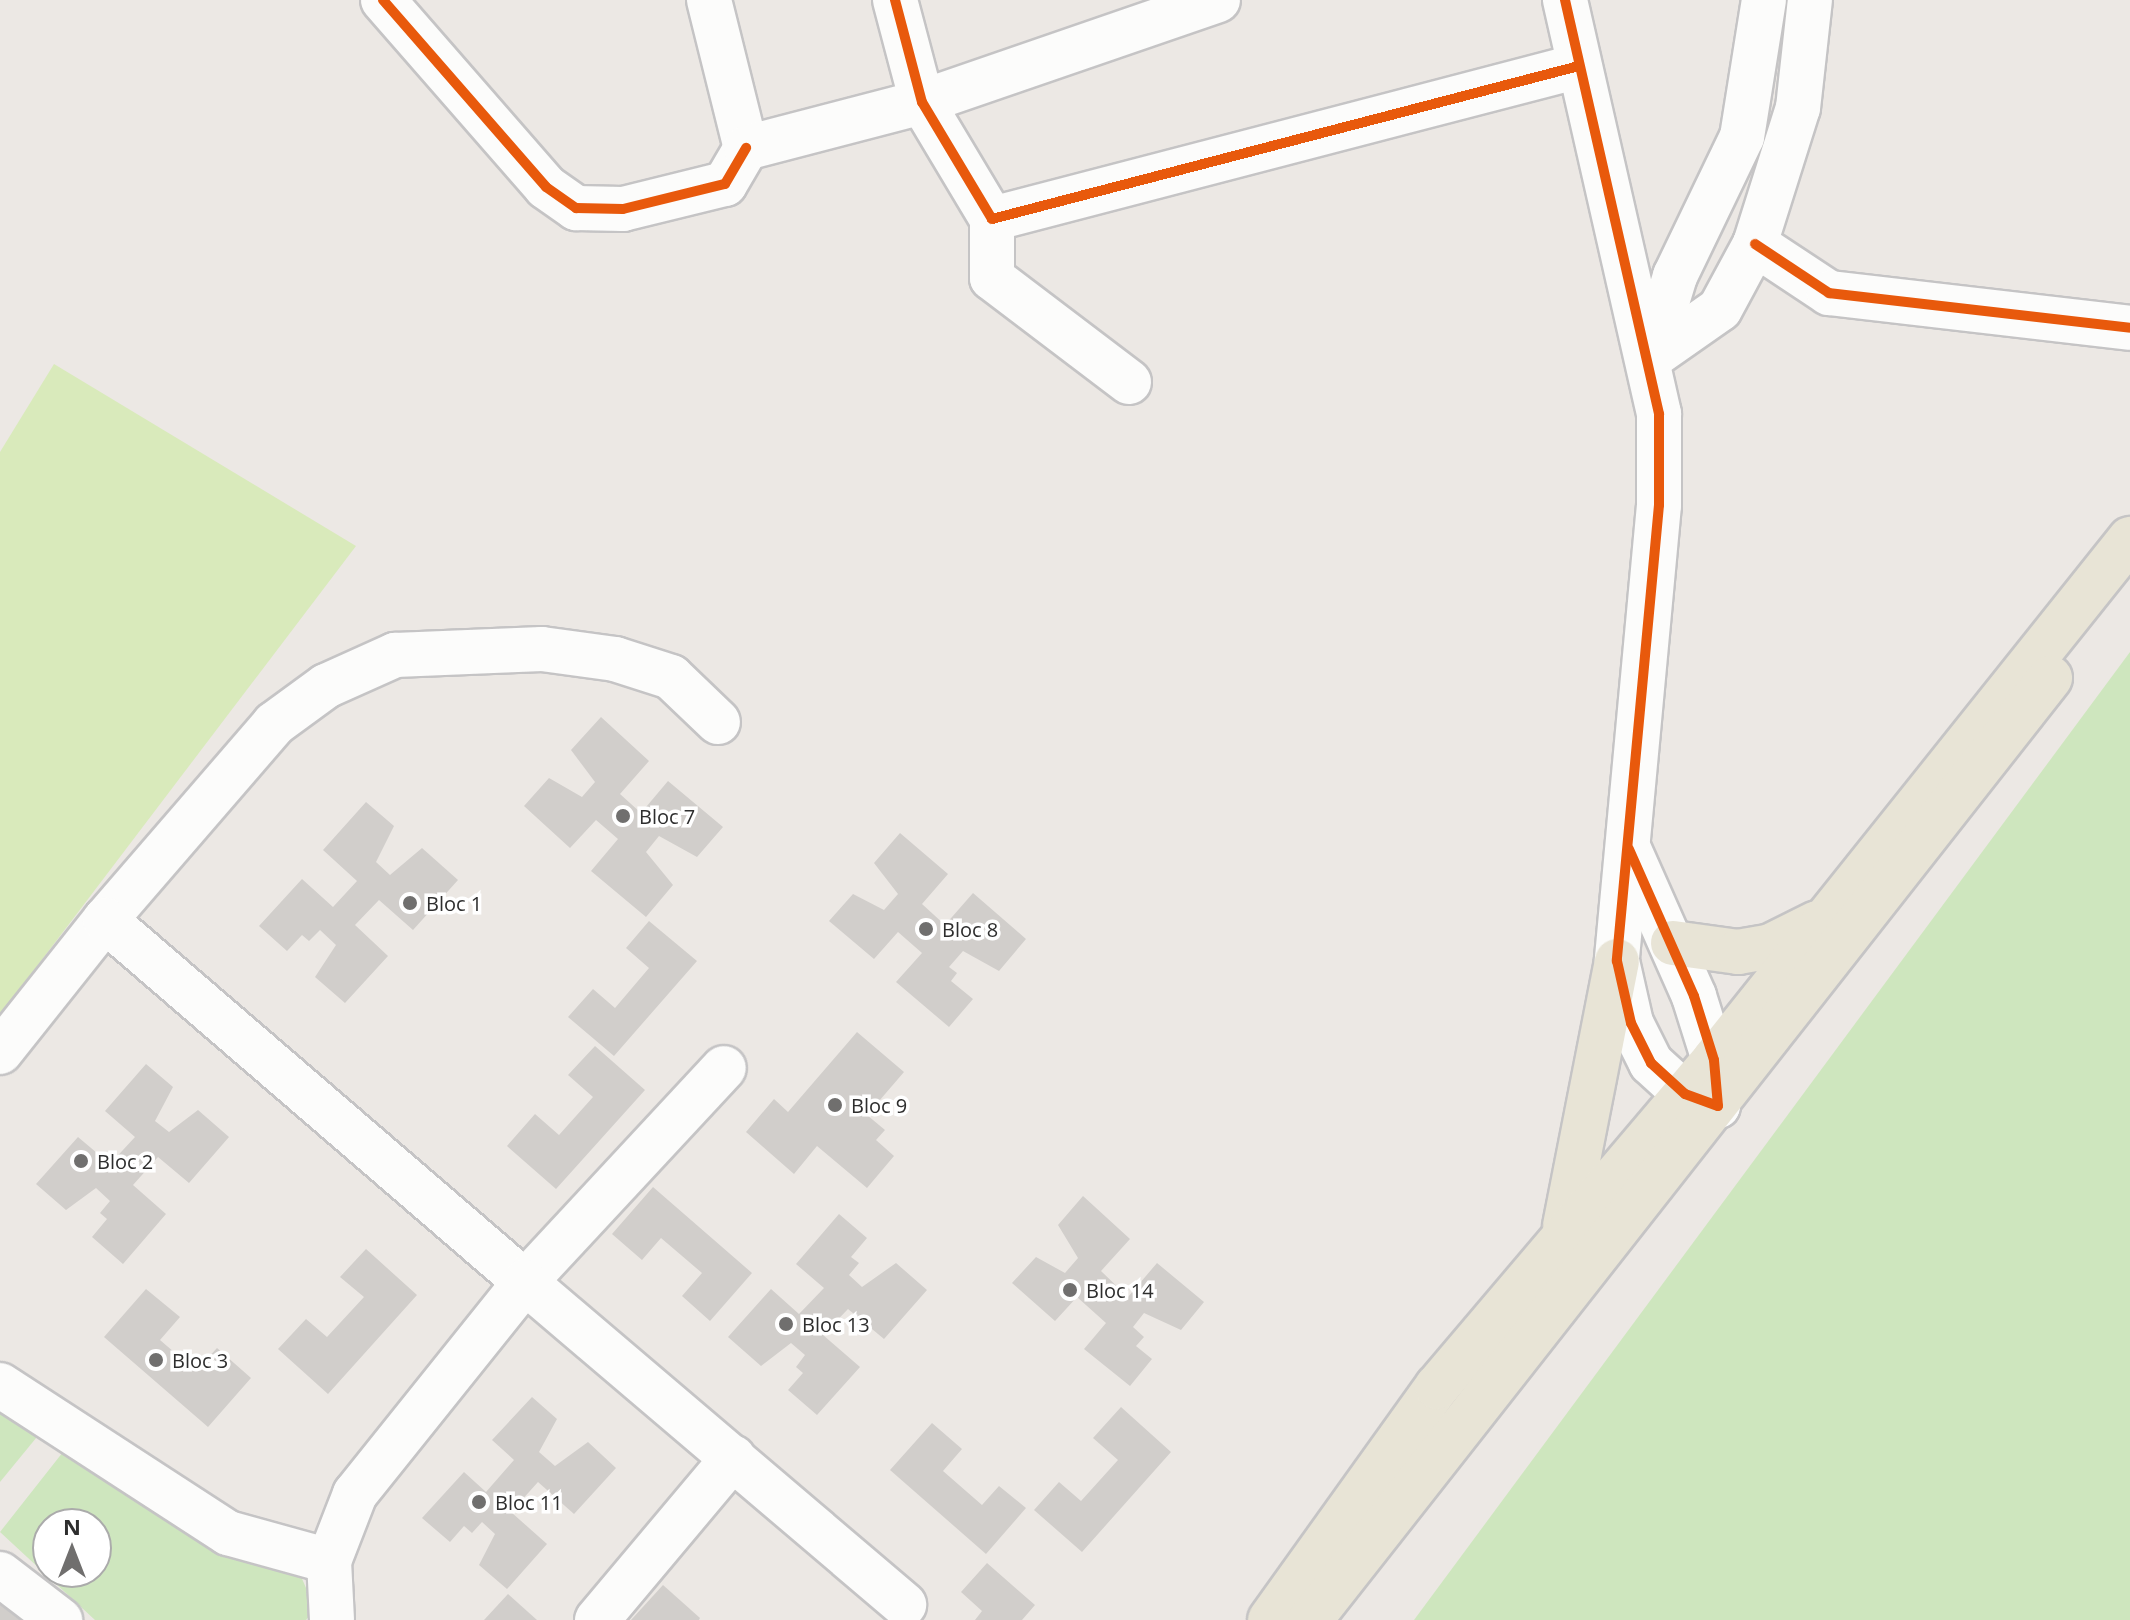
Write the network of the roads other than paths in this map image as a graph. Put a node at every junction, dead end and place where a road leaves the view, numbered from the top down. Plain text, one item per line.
1 (383, 0) edge
2 (709, 0) edge
3 (895, 0) edge
4 (1218, 0) edge
5 (1565, 0) edge
6 (1764, 0) edge
7 (1810, 0) edge
8 (1579, 66) junction
9 (922, 102) junction
10 (746, 148) junction
11 (992, 219) junction
12 (1755, 244) junction
13 (2130, 328) edge
14 (1650, 358) junction
15 (1129, 382) dead end
16 (2130, 539) edge
17 (2130, 566) edge
18 (718, 722) dead end
19 (1629, 849) junction
20 (1828, 915) junction
21 (105, 920) junction
22 (1673, 943) junction
23 (1617, 961) junction
24 (0, 1052) edge
25 (1714, 1060) junction
26 (724, 1068) dead end
27 (1702, 1100) junction
28 (1564, 1230) junction
29 (525, 1282) junction
30 (0, 1385) edge
31 (733, 1458) junction
32 (329, 1561) junction
33 (0, 1574) edge
34 (904, 1605) dead end
35 (60, 1620) edge
36 (332, 1620) edge
37 (597, 1620) edge
38 (1270, 1620) edge
39 (1310, 1620) edge

1 - 10 street
2 - 10 street
3 - 9 street
4 - 9 street
5 - 8 street
6 - 14 street
7 - 12 street
8 - 11 street
8 - 14 street
9 - 10 street
9 - 11 street
11 - 15 street
12 - 13 street
12 - 14 street
14 - 19 street
16 - 20 main road
17 - 27 main road
18 - 21 street
19 - 22 street
19 - 23 street
20 - 22 main road
20 - 25 main road
21 - 24 street
21 - 29 street
22 - 25 street
23 - 27 street
23 - 28 main road
25 - 27 main road
26 - 29 street
27 - 28 main road
27 - 39 main road
28 - 38 main road
29 - 31 street
29 - 32 street
30 - 32 street
31 - 34 street
31 - 37 street
32 - 36 street
33 - 35 street

